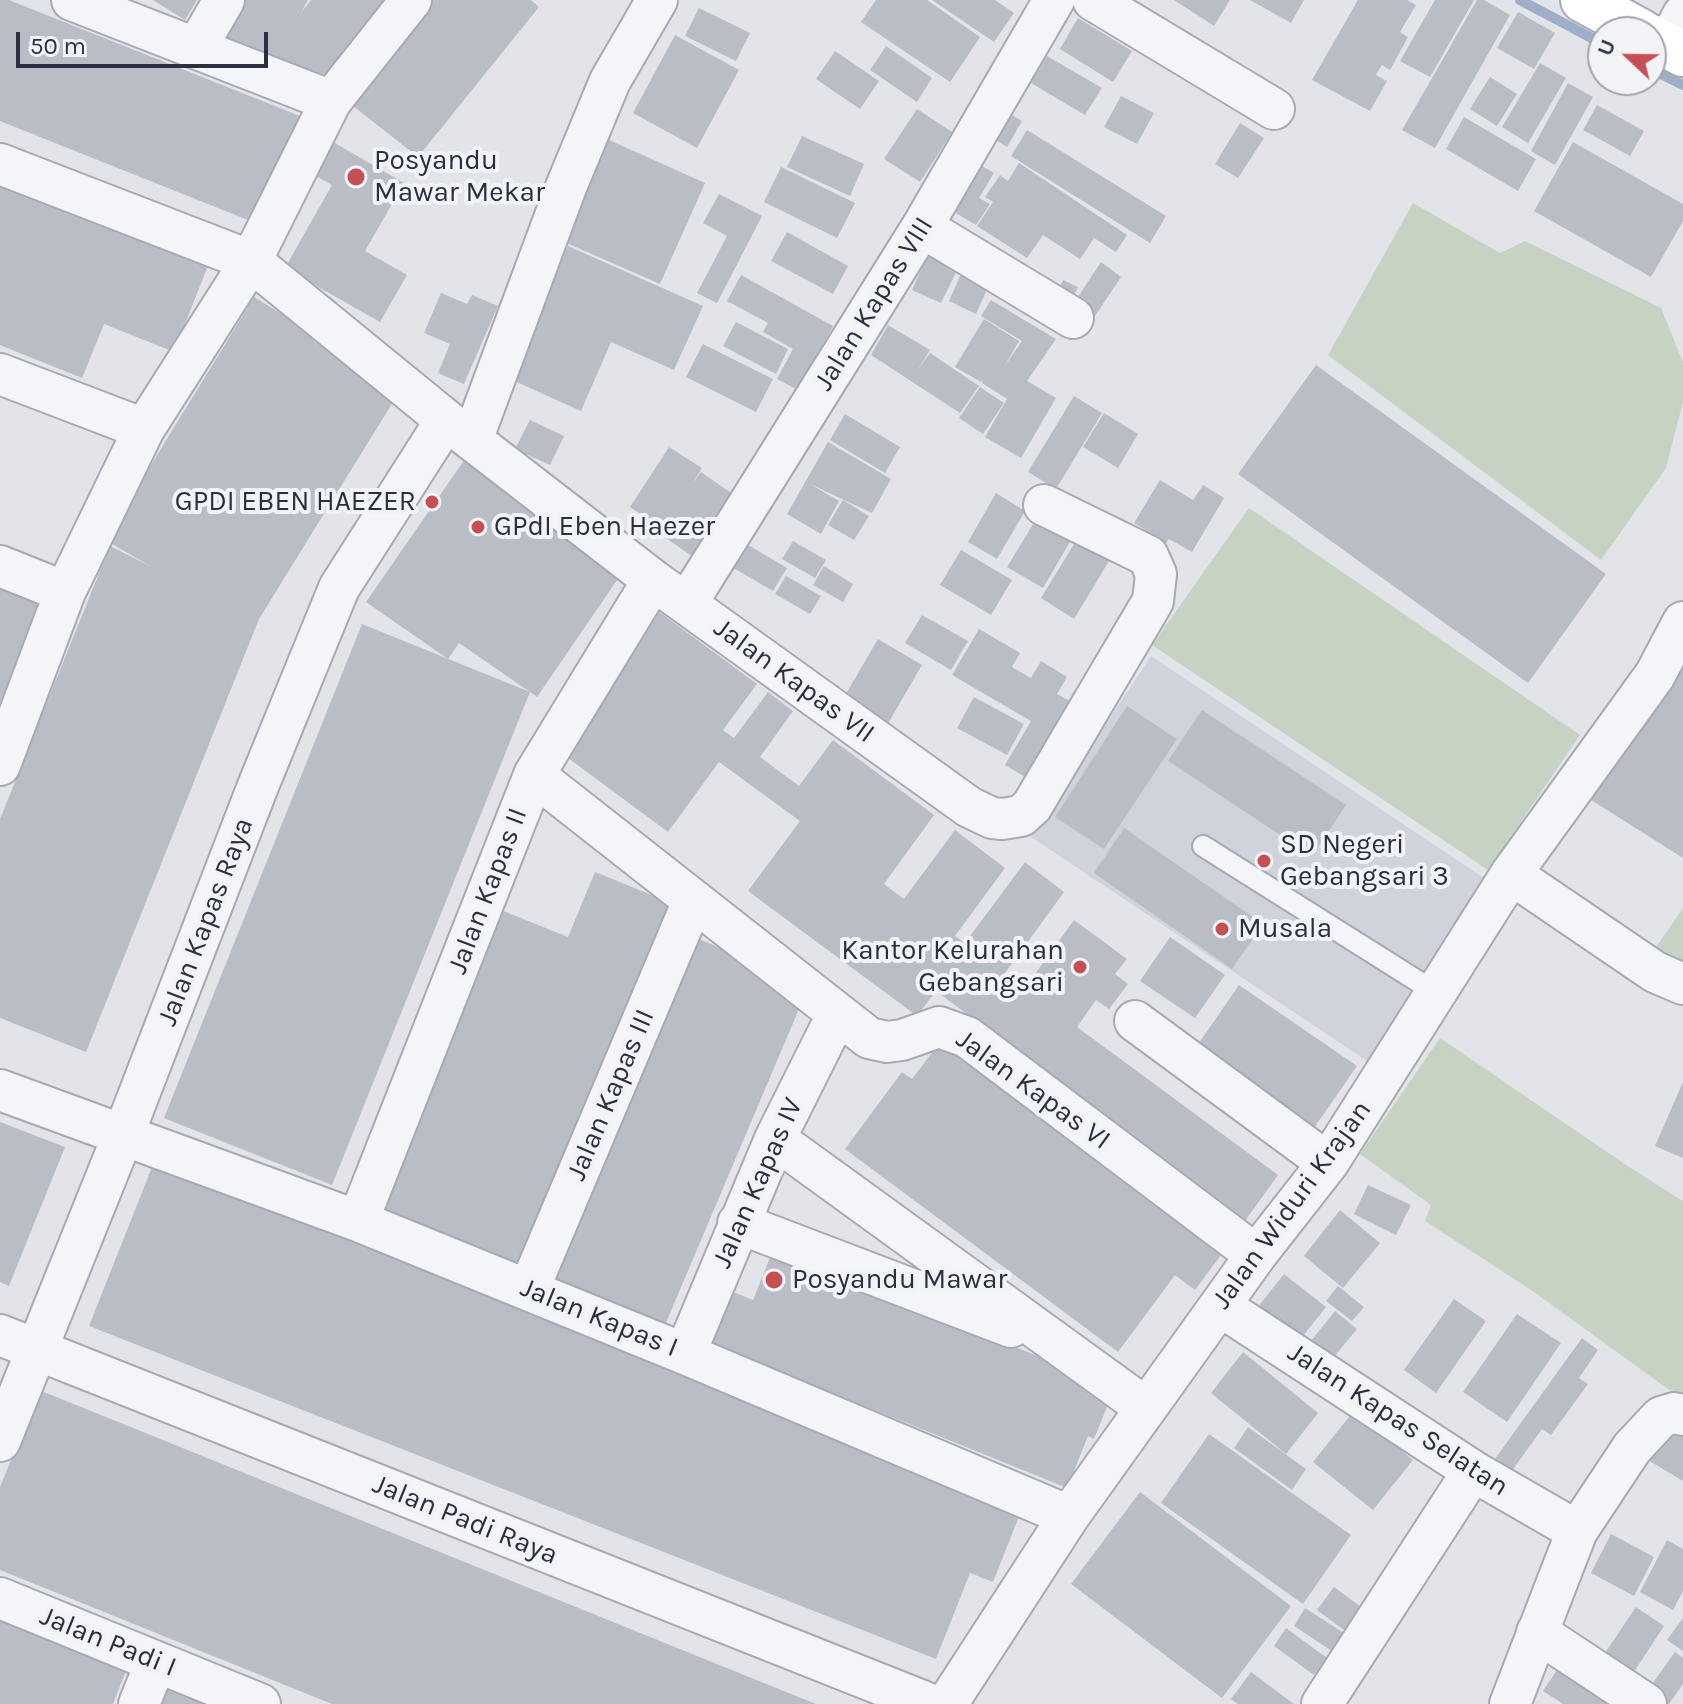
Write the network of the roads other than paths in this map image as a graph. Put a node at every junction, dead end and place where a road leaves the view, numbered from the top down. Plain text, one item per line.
1 (72, 0) edge
2 (224, 0) edge
3 (411, 0) edge
4 (657, 0) edge
5 (1054, 0) edge
6 (1093, 0) edge
7 (1583, 0) edge
8 (1618, 16) edge
9 (197, 47) junction
10 (331, 101) junction
11 (1274, 109) dead end
12 (0, 164) edge
13 (922, 227) junction
14 (251, 261) junction
15 (1073, 318) dead end
16 (0, 374) edge
17 (144, 429) junction
18 (459, 430) junction
19 (1044, 505) dead end
20 (0, 566) edge
21 (653, 580) junction
22 (65, 592) junction
23 (687, 603) junction
24 (1683, 622) edge
25 (0, 765) edge
26 (534, 775) junction
27 (1203, 846) dead end
28 (1511, 874) junction
29 (693, 901) junction
30 (1683, 984) edge
31 (1435, 992) junction
32 (837, 1015) junction
33 (1135, 1021) dead end
34 (0, 1090) edge
35 (124, 1133) junction
36 (775, 1139) junction
37 (1328, 1163) junction
38 (358, 1221) junction
39 (738, 1223) junction
40 (1256, 1255) junction
41 (529, 1289) junction
42 (1220, 1306) junction
43 (0, 1335) edge
44 (1062, 1347) junction
45 (37, 1350) junction
46 (685, 1354) junction
47 (1146, 1408) junction
48 (1683, 1415) edge
49 (0, 1441) edge
50 (1473, 1471) junction
51 (1069, 1516) junction
52 (1577, 1531) junction
53 (0, 1598) edge
54 (1537, 1632) junction
55 (156, 1662) junction
56 (139, 1704) edge
57 (260, 1704) edge
58 (930, 1704) edge
59 (947, 1704) edge
60 (1322, 1704) edge
61 (1510, 1704) edge
62 (1646, 1704) edge

1 - 9 street
2 - 9 street
3 - 10 street
4 - 18 street, Jalan Kapas Raya
5 - 13 street, Jalan Kapas VIII
6 - 11 street
7 - 8 street
9 - 10 street
10 - 14 street
12 - 14 street, Jalan Kapas VII
13 - 15 street
13 - 23 street, Jalan Kapas VIII
14 - 17 street
14 - 18 street, Jalan Kapas VII
16 - 17 street
17 - 22 street
18 - 21 street, Jalan Kapas VII
18 - 35 street, Jalan Kapas Raya
19 - 23 street, Jalan Kapas VII
20 - 22 street
21 - 23 street, Jalan Kapas VII
21 - 26 street, Jalan Kapas II
22 - 25 street
24 - 28 street, Jalan Widuri Krajan
26 - 29 street, Jalan Kapas VI
26 - 38 street, Jalan Kapas II
27 - 31 lane
28 - 30 street
28 - 31 street, Jalan Widuri Krajan
29 - 32 street, Jalan Kapas VI
29 - 41 street, Jalan Kapas III
31 - 37 street, Jalan Widuri Krajan
32 - 36 street, Jalan Kapas IV
32 - 40 street, Jalan Kapas VI
33 - 37 street
34 - 35 street, Jalan Kapas I
35 - 38 street, Jalan Kapas I
35 - 45 street, Jalan Kapas Raya
36 - 39 street, Jalan Kapas IV
36 - 44 street
37 - 40 street, Jalan Widuri Krajan
38 - 41 street, Jalan Kapas I
39 - 44 street
39 - 46 street, Jalan Kapas IV
40 - 42 street, Jalan Widuri Krajan
41 - 46 street, Jalan Kapas I
42 - 47 street, Jalan Widuri Krajan
42 - 50 street, Jalan Kapas Selatan
43 - 45 street, Jalan Padi Raya
44 - 47 street
45 - 49 street, Jalan Kapas Raya
45 - 58 street, Jalan Padi Raya
46 - 51 street, Jalan Kapas I
47 - 51 street, Jalan Widuri Krajan
48 - 52 street
50 - 52 street, Jalan Kapas Selatan
50 - 60 street
51 - 59 street, Jalan Widuri Krajan
52 - 54 street
53 - 55 street, Jalan Padi I
54 - 61 street
54 - 62 street
55 - 56 street
55 - 57 street, Jalan Padi I

